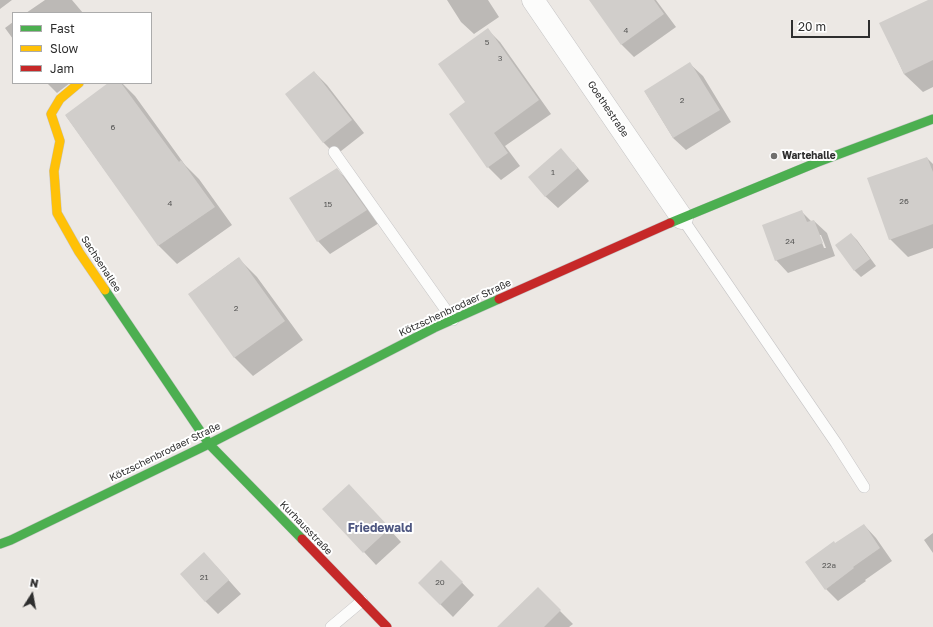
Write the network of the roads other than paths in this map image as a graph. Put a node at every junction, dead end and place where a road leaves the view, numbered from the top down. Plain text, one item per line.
1 (534, 0) edge
2 (79, 84) edge
3 (933, 119) edge
4 (334, 152) dead end
5 (682, 218) junction
6 (453, 320) junction
7 (209, 444) junction
8 (864, 487) dead end
9 (0, 544) edge
10 (362, 601) junction
11 (331, 627) edge
12 (387, 627) edge

1 - 5 street, Goethestraße
2 - 7 street, Sachsenallee
3 - 5 street, Kötzschenbrodaer Straße
4 - 6 lane
5 - 6 street, Kötzschenbrodaer Straße
5 - 8 lane
6 - 7 street, Kötzschenbrodaer Straße
7 - 9 street, Kötzschenbrodaer Straße
7 - 10 street, Kurhausstraße
10 - 11 lane
10 - 12 street, Kurhausstraße

